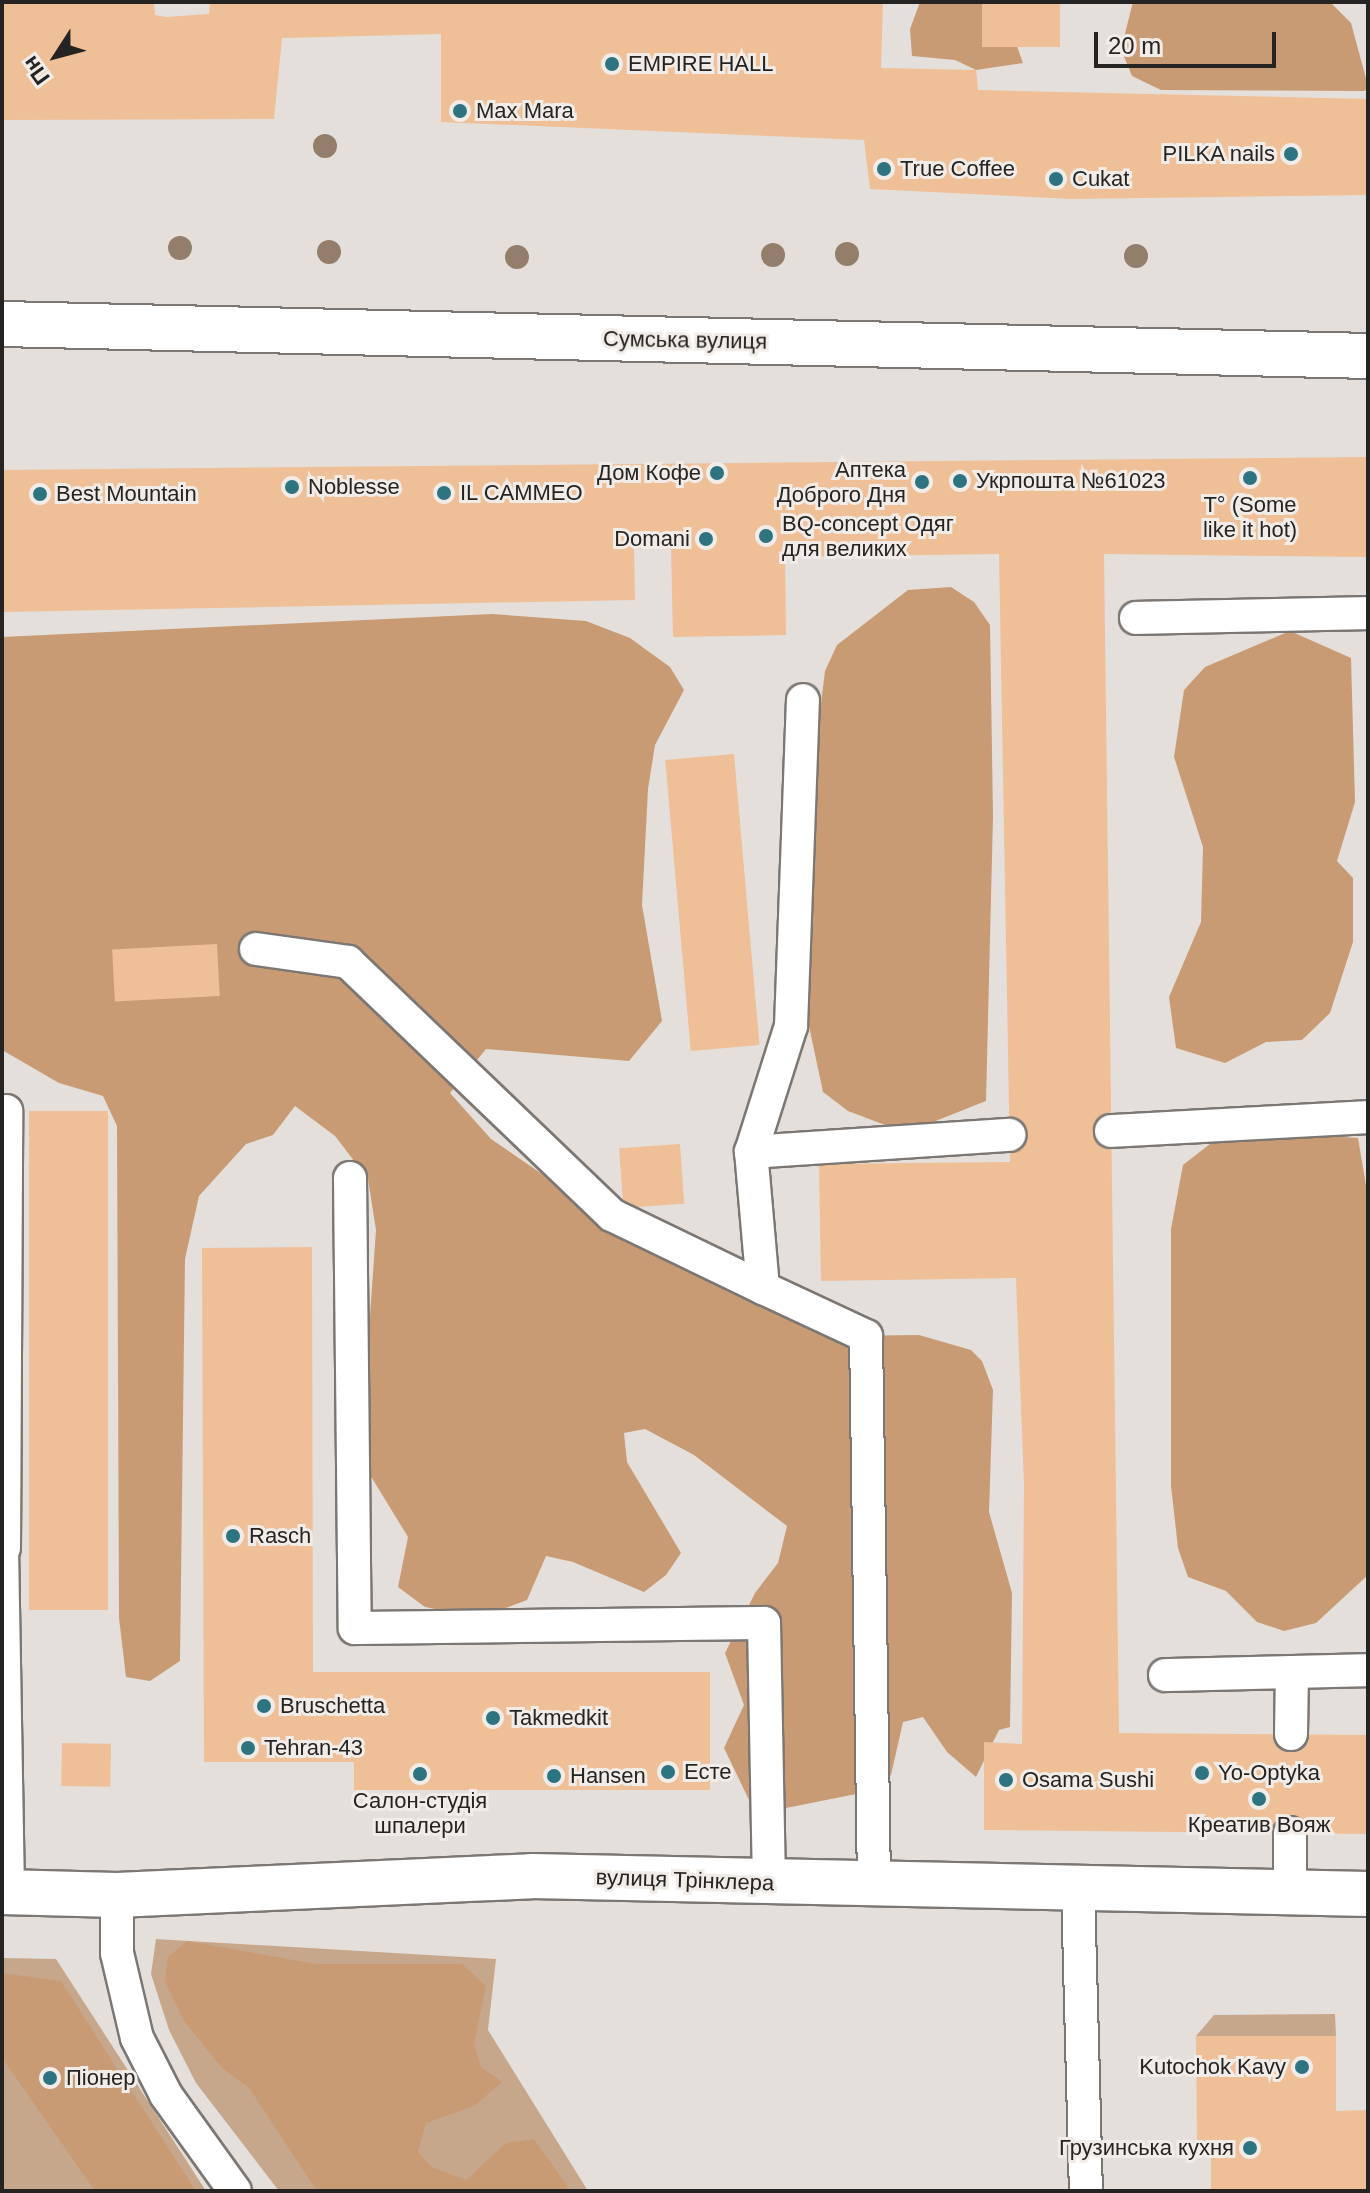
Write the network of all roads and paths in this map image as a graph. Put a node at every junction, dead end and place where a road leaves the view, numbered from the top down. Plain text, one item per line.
1 (2, 324) edge
2 (1368, 356) edge
3 (1368, 613) edge
4 (1136, 618) dead end
5 (803, 700) dead end
6 (256, 949) dead end
7 (6, 1111) dead end
8 (1368, 1117) edge
9 (1111, 1131) dead end
10 (1009, 1135) dead end
11 (751, 1152) junction
12 (350, 1178) dead end
13 (763, 1288) junction
14 (3, 1548) edge
15 (1368, 1670) edge
16 (1292, 1672) junction
17 (1165, 1675) dead end
18 (1291, 1734) dead end
19 (1290, 1833) dead end
20 (769, 1883) junction
21 (874, 1885) junction
22 (1078, 1889) junction
23 (1290, 1890) junction
24 (5, 1892) edge
25 (1368, 1894) edge
26 (117, 1895) junction
27 (235, 2191) edge
28 (1086, 2191) edge

1 - 2 street, Сумська вулиця
3 - 4 lane
5 - 11 lane
6 - 13 lane
7 - 14 lane
8 - 9 lane
10 - 11 lane
11 - 13 lane
12 - 20 lane
13 - 21 lane
14 - 24 lane
15 - 16 lane
16 - 17 lane
16 - 18 lane
19 - 23 lane
20 - 21 street, вулиця Трінклера
20 - 26 street, вулиця Трінклера
21 - 22 street, вулиця Трінклера
22 - 23 street, вулиця Трінклера
22 - 28 lane
23 - 25 street, вулиця Трінклера
24 - 26 street, вулиця Трінклера
26 - 27 lane

